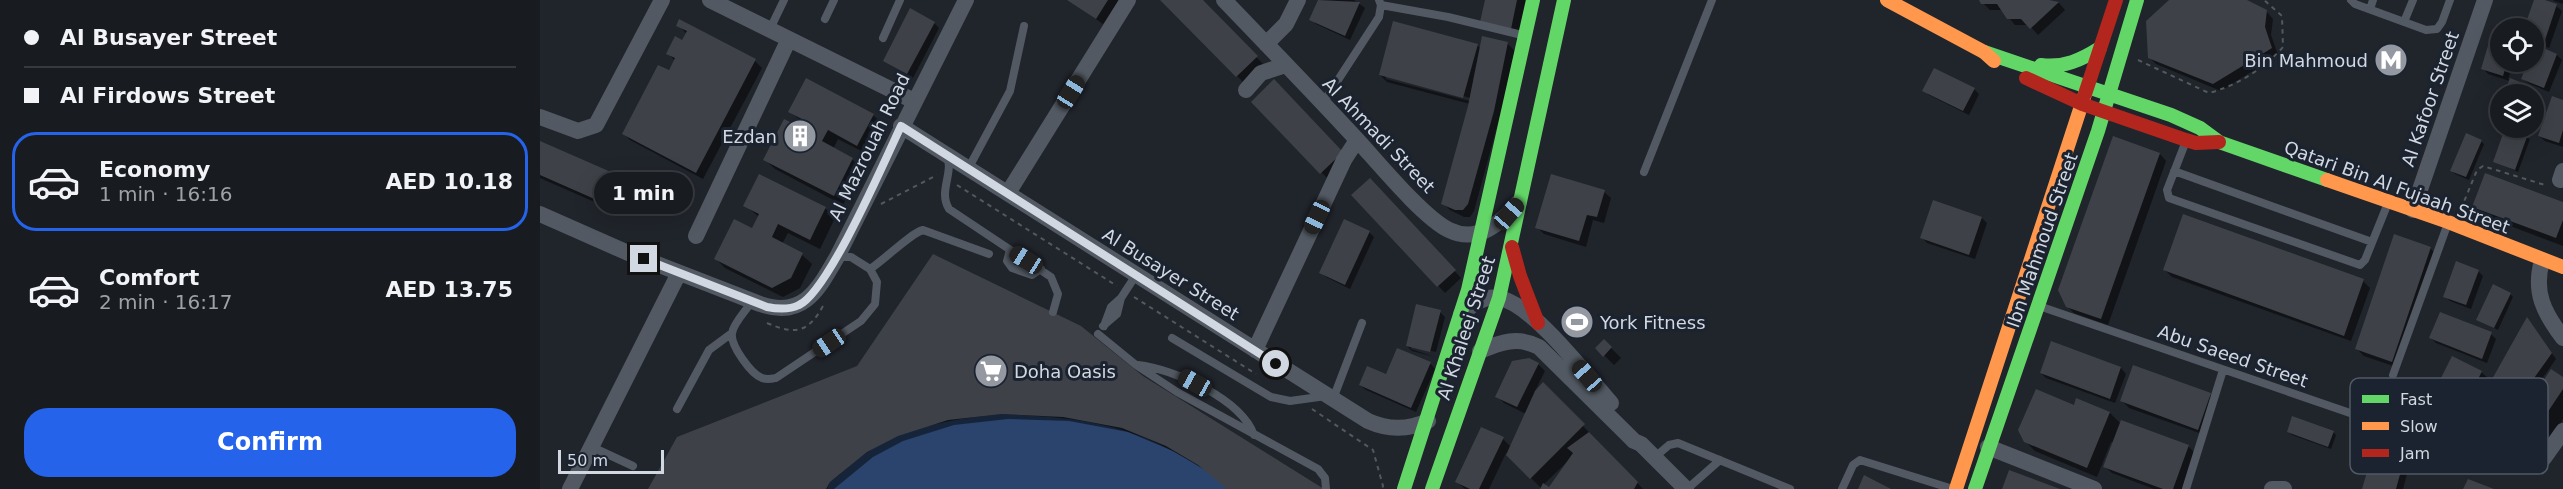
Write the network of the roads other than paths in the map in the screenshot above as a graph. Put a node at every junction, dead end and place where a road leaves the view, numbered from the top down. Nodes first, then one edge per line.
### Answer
1 (662, 0) edge
2 (710, 0) edge
3 (784, 0) edge
4 (834, 0) edge
5 (900, 0) edge
6 (966, 0) edge
7 (1128, 0) edge
8 (1224, 0) edge
9 (1298, 0) edge
10 (1533, 0) edge
11 (1564, 0) edge
12 (1712, 0) edge
13 (1887, 0) edge
14 (2115, 0) edge
15 (2137, 0) edge
16 (2351, 0) edge
17 (2373, 0) edge
18 (2413, 0) edge
19 (2450, 0) edge
20 (2485, 0) edge
21 (1380, 3) edge
22 (2370, 9) junction
23 (825, 19) dead end
24 (2404, 22) junction
25 (1024, 26) dead end
26 (770, 29) junction
27 (1525, 35) junction
28 (883, 38) dead end
29 (789, 39) junction
30 (1266, 44) junction
31 (2100, 48) junction
32 (1984, 52) junction
33 (2013, 60) junction
34 (1286, 65) junction
35 (1260, 73) junction
36 (2088, 86) junction
37 (1246, 90) dead end
38 (2109, 94) junction
39 (914, 100) junction
40 (1323, 104) junction
41 (2082, 104) junction
42 (2104, 112) junction
43 (540, 117) edge
44 (2193, 124) junction
45 (901, 126) junction
46 (1357, 140) junction
47 (2186, 140) junction
48 (2219, 142) junction
49 (946, 154) junction
50 (968, 169) junction
51 (2174, 171) junction
52 (1644, 172) dead end
53 (1008, 194) junction
54 (1521, 199) junction
55 (2388, 201) junction
56 (2413, 210) junction
57 (540, 214) edge
58 (2451, 224) junction
59 (1481, 233) junction
60 (696, 236) dead end
61 (2372, 242) junction
62 (1512, 243) junction
63 (1010, 250) junction
64 (989, 254) dead end
65 (837, 257) junction
66 (2542, 261) junction
67 (2563, 267) edge
68 (870, 269) junction
69 (1041, 270) junction
70 (679, 273) junction
71 (1136, 275) junction
72 (1498, 298) junction
73 (2039, 306) junction
74 (748, 307) junction
75 (1053, 312) dead end
76 (1461, 314) junction
77 (1362, 323) dead end
78 (1538, 323) junction
79 (732, 333) junction
80 (1172, 338) dead end
81 (2563, 338) edge
82 (1255, 350) junction
83 (1480, 351) junction
84 (1136, 365) junction
85 (2223, 370) junction
86 (2393, 375) dead end
87 (1329, 397) junction
88 (677, 409) dead end
89 (2350, 413) edge
90 (1428, 421) junction
91 (2563, 431) edge
92 (1254, 435) junction
93 (1641, 444) junction
94 (592, 447) junction
95 (1988, 447) junction
96 (2548, 452) edge
97 (1655, 457) junction
98 (1720, 460) junction
99 (633, 466) dead end
100 (1406, 484) edge
101 (2074, 485) edge
102 (570, 489) edge
103 (1326, 489) edge
104 (1395, 489) edge
105 (1432, 489) edge
106 (1687, 489) edge
107 (1790, 489) edge
108 (1842, 489) edge
109 (1954, 489) edge
110 (1975, 489) edge
111 (2094, 489) edge
112 (2186, 489) edge
113 (2272, 489) edge
114 (2284, 489) edge

1 - 43 street
2 - 26 street
3 - 26 lane
4 - 23 lane
5 - 28 lane
6 - 39 street, Al Mazrouah Road
7 - 53 street
8 - 30 street, Al Ahmadi Street
9 - 30 street
10 - 27 street, Al Khaleej Street
11 - 54 street, Al Khaleej Street
12 - 52 lane
13 - 32 street, Qatari Bin Al Fujaah Street
14 - 31 street, Ibn Mahmoud Street
15 - 38 street, Ibn Mahmoud Street
16 - 22 lane
17 - 22 lane
18 - 24 lane
19 - 24 lane
20 - 56 street, Al Kafoor Street
21 - 27 lane
21 - 40 lane
22 - 24 lane
25 - 50 lane
26 - 29 street
27 - 59 street, Al Khaleej Street
29 - 39 street
29 - 60 street
30 - 34 street, Al Ahmadi Street
30 - 35 street
31 - 33 street
31 - 36 street, Ibn Mahmoud Street
32 - 33 street, Qatari Bin Al Fujaah Street
32 - 41 street, Qatari Bin Al Fujaah Street
33 - 36 street, Qatari Bin Al Fujaah Street
34 - 35 street
34 - 40 street, Al Ahmadi Street
35 - 37 street
36 - 38 street, Qatari Bin Al Fujaah Street
36 - 41 street, Ibn Mahmoud Street
38 - 42 street, Ibn Mahmoud Street
38 - 44 street, Qatari Bin Al Fujaah Street
39 - 45 street, Al Mazrouah Road
40 - 46 street, Al Ahmadi Street
41 - 42 street, Qatari Bin Al Fujaah Street
41 - 109 street, Ibn Mahmoud Street
42 - 47 street, Qatari Bin Al Fujaah Street
42 - 73 street, Ibn Mahmoud Street
44 - 47 lane
44 - 48 street, Qatari Bin Al Fujaah Street
45 - 49 street, Al Busayer Street
45 - 65 street, Al Mazrouah Road
46 - 59 street, Al Ahmadi Street
46 - 82 street
47 - 48 street, Qatari Bin Al Fujaah Street
47 - 51 lane
48 - 55 street, Qatari Bin Al Fujaah Street
49 - 50 street, Al Busayer Street
49 - 63 lane
50 - 53 street, Al Busayer Street
51 - 61 lane
51 - 61 lane
53 - 71 street, Al Busayer Street
54 - 59 street
54 - 62 street, Al Khaleej Street
55 - 56 street, Qatari Bin Al Fujaah Street
55 - 61 lane
56 - 58 street, Qatari Bin Al Fujaah Street
57 - 70 street
58 - 66 street, Qatari Bin Al Fujaah Street
58 - 86 lane
59 - 76 street, Al Khaleej Street
62 - 72 street, Al Khaleej Street
62 - 78 street
63 - 69 lane
63 - 69 lane
64 - 68 lane
65 - 68 lane
65 - 74 street, Al Mazrouah Road
66 - 67 street, Qatari Bin Al Fujaah Street
66 - 81 street
68 - 79 lane
69 - 75 lane
70 - 74 street
70 - 94 street
71 - 82 street, Al Busayer Street
71 - 84 lane
72 - 76 street
72 - 78 street
72 - 83 street, Al Khaleej Street
73 - 85 lane, Abu Saeed Street
73 - 95 street, Ibn Mahmoud Street
74 - 79 lane
76 - 90 street, Al Khaleej Street
77 - 87 lane
78 - 93 street
79 - 88 lane
80 - 87 lane
82 - 87 street, Al Busayer Street
83 - 93 street
83 - 105 street, Al Khaleej Street
84 - 92 lane
84 - 92 lane
85 - 89 lane, Abu Saeed Street
85 - 112 lane
87 - 90 street, Al Busayer Street
90 - 100 street, Al Khaleej Street
91 - 96 street
92 - 103 lane
93 - 97 street
94 - 99 lane
94 - 102 street
95 - 101 street
95 - 110 street, Ibn Mahmoud Street
97 - 98 lane
97 - 106 street
98 - 106 lane
98 - 107 lane
100 - 104 lane
101 - 111 street
108 - 109 lane
113 - 114 street

